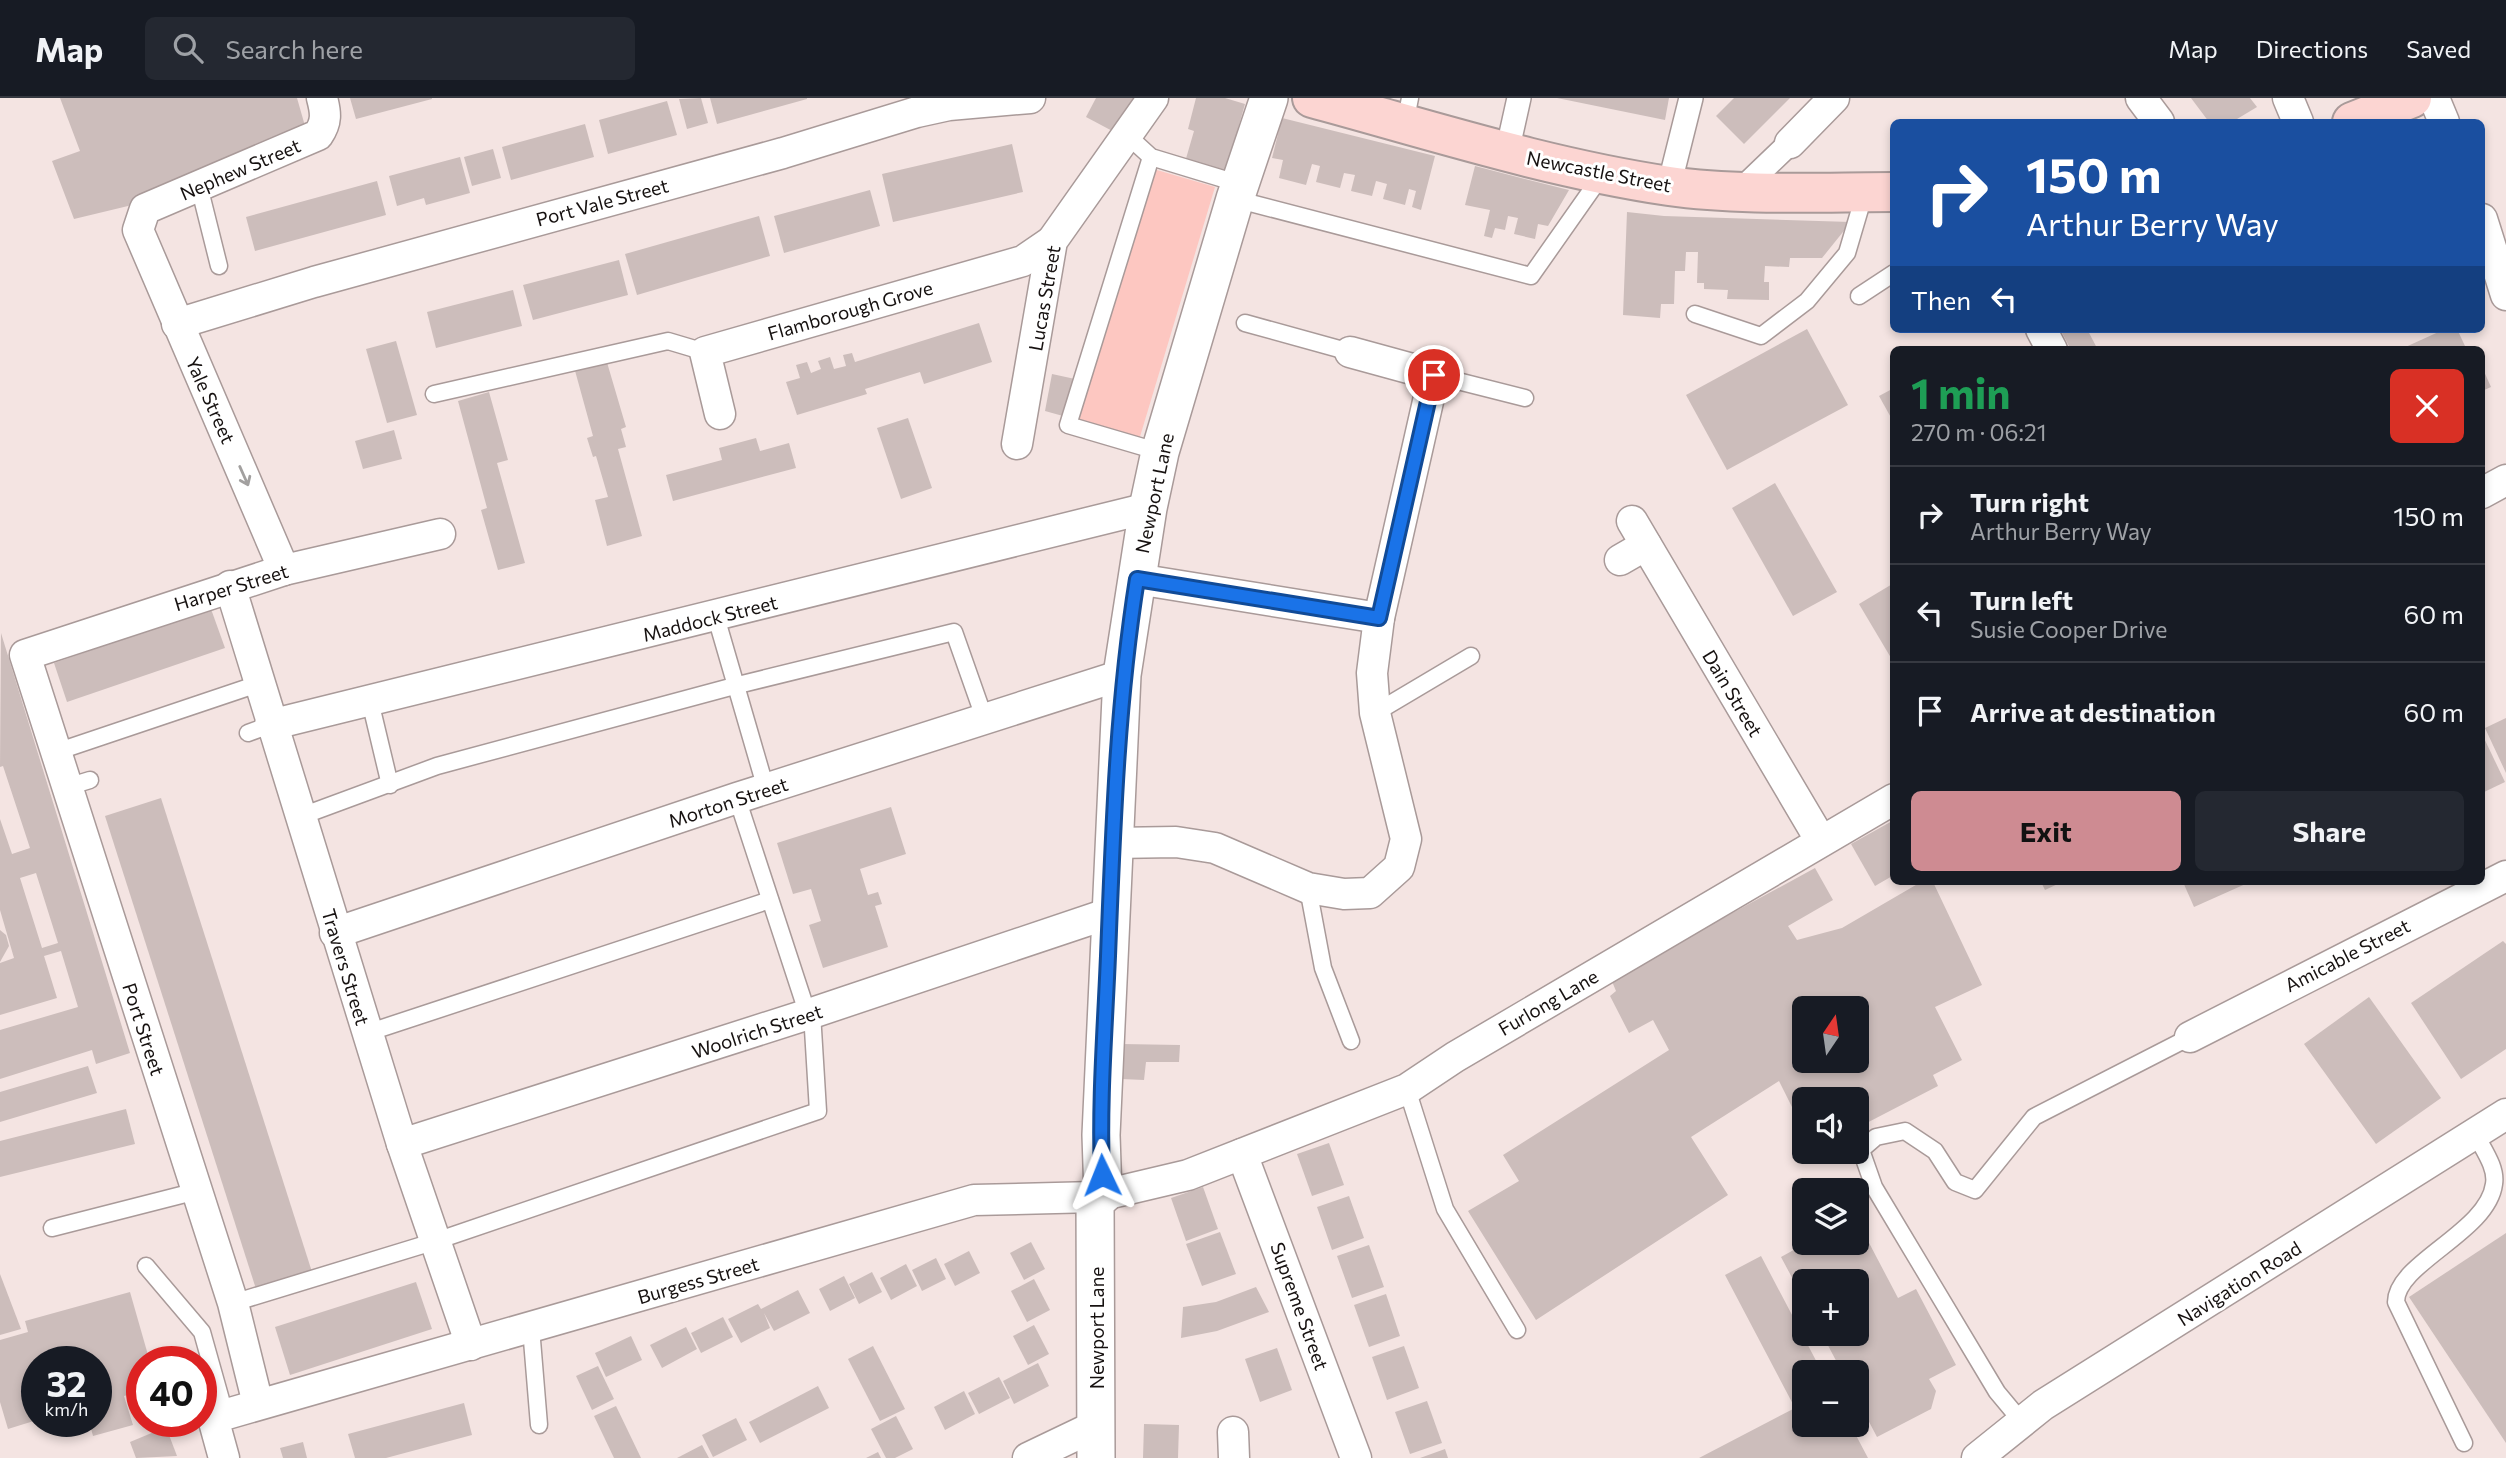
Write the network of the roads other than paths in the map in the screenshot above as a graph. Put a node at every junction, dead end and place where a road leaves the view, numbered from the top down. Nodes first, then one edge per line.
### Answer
1 (322, 98) edge
2 (1030, 98) edge
3 (1153, 98) edge
4 (1269, 98) edge
5 (1312, 98) edge
6 (1519, 98) edge
7 (1691, 98) edge
8 (1834, 98) edge
9 (2141, 98) edge
10 (2288, 98) edge
11 (2412, 98) edge
12 (2434, 98) edge
13 (1407, 111) edge
14 (2157, 119) edge
15 (2297, 119) edge
16 (2360, 119) edge
17 (2443, 119) edge
18 (1127, 135) junction
19 (1790, 143) joint
20 (1507, 152) junction
21 (1151, 157) junction
22 (1603, 173) junction
23 (199, 186) junction
24 (1669, 186) junction
25 (1741, 190) junction
26 (1238, 191) junction
27 (1879, 192) edge
28 (2485, 228) edge
29 (138, 230) joint
30 (1052, 241) junction
31 (219, 266) dead end
32 (1890, 276) edge
33 (2506, 295) edge
34 (1858, 296) dead end
35 (1695, 314) dead end
36 (1245, 323) dead end
37 (177, 324) junction
38 (705, 352) junction
39 (1350, 352) joint
40 (1434, 375) junction
41 (434, 394) dead end
42 (1525, 398) dead end
43 (720, 414) dead end
44 (1017, 444) dead end
45 (1160, 452) junction
46 (2506, 480) edge
47 (2485, 491) edge
48 (1148, 509) junction
49 (440, 534) dead end
50 (1633, 542) dead end
51 (284, 570) junction
52 (1137, 579) junction
53 (230, 586) junction
54 (716, 617) junction
55 (1379, 618) junction
56 (25, 655) joint
57 (1471, 656) dead end
58 (1122, 675) junction
59 (258, 684) junction
60 (738, 684) junction
61 (370, 701) junction
62 (1375, 713) junction
63 (985, 720) junction
64 (259, 729) junction
65 (56, 752) junction
66 (390, 785) junction
67 (766, 789) junction
68 (737, 798) junction
69 (1890, 801) edge
70 (299, 817) junction
71 (1821, 841) junction
72 (1113, 843) junction
73 (2506, 876) edge
74 (1308, 888) junction
75 (770, 900) junction
76 (1110, 913) junction
77 (335, 933) junction
78 (810, 1014) junction
79 (367, 1033) junction
80 (2190, 1037) joint
81 (1351, 1041) dead end
82 (1407, 1089) junction
83 (2506, 1114) edge
84 (2475, 1133) junction
85 (402, 1144) junction
86 (1242, 1154) junction
87 (1188, 1175) joint
88 (197, 1191) junction
89 (1099, 1196) junction
90 (52, 1228) dead end
91 (436, 1241) junction
92 (146, 1266) dead end
93 (233, 1303) junction
94 (531, 1328) junction
95 (1517, 1331) dead end
96 (471, 1345) junction
97 (258, 1404) junction
98 (219, 1416) junction
99 (2022, 1422) junction
100 (539, 1425) dead end
101 (1097, 1442) edge
102 (2465, 1443) dead end
103 (1348, 1456) edge
104 (224, 1458) edge
105 (1028, 1458) edge
106 (1977, 1458) edge

1 - 23 street, Nephew Street
2 - 37 street, Port Vale Street
3 - 18 street, Lucas Street
4 - 26 street, Newport Lane
5 - 13 main road, Newcastle Street
6 - 20 street
7 - 24 street
8 - 19 street
9 - 14 street
10 - 15 street
11 - 16 main road
12 - 17 street
13 - 20 main road, Newcastle Street
18 - 21 lane
18 - 30 street, Lucas Street
19 - 25 street
20 - 22 main road, Newcastle Street
21 - 26 lane
21 - 45 lane
22 - 24 main road, Newcastle Street
22 - 26 lane
23 - 29 street, Nephew Street
23 - 31 lane
24 - 25 main road, Newcastle Street
25 - 27 main road, Newcastle Street
26 - 45 street, Newport Lane
27 - 35 lane
28 - 33 street
29 - 37 street, Yale Street
30 - 38 street, Flamborough Grove
30 - 44 street, Lucas Street
32 - 34 lane
36 - 39 lane
37 -> 51 street, Yale Street
38 - 41 lane
38 - 43 street
39 - 40 street
40 - 42 lane
40 - 55 street
45 - 48 street, Newport Lane
46 - 47 street
48 - 52 street, Newport Lane
48 - 54 street, Maddock Street
49 - 51 street, Harper Street
50 - 71 street, Dain Street
51 - 53 street, Harper Street
52 - 55 street
52 - 58 street, Newport Lane
53 - 56 street, Harper Street
53 - 59 street, Travers Street
54 - 60 lane
54 - 61 street, Maddock Street
55 - 62 street
56 - 65 street, Port Street
57 - 62 lane
58 - 63 street, Morton Street
58 - 72 street, Newport Lane
59 - 64 street, Travers Street
59 - 65 lane
60 - 63 lane
60 - 66 lane
60 - 67 lane
61 - 64 street, Maddock Street
61 - 66 lane
62 - 74 street
63 - 67 street, Morton Street
64 - 70 street, Travers Street
65 - 88 street, Port Street
66 - 70 lane
67 - 68 street, Morton Street
68 - 75 lane
68 - 77 street, Morton Street
69 - 71 street, Furlong Lane
70 - 77 street, Travers Street
71 - 82 street, Furlong Lane
72 - 74 street
72 - 76 street, Newport Lane
73 - 80 street, Amicable Street
74 - 81 lane
75 - 78 lane
75 - 79 lane
76 - 78 street, Woolrich Street
76 - 89 street, Newport Lane
77 - 79 street, Travers Street
78 - 85 street, Woolrich Street
78 - 91 lane
79 - 85 street, Travers Street
80 - 99 lane
82 - 86 street, Furlong Lane
82 - 95 lane
83 - 84 street, Navigation Road
84 - 99 street, Navigation Road
84 - 102 lane
85 - 91 street, Travers Street
86 - 87 street, Furlong Lane
86 - 103 street, Supreme Street
87 - 89 street, Burgess Street
88 - 90 lane
88 - 93 street, Port Street
89 - 94 street, Burgess Street
89 - 101 street, Newport Lane
91 - 93 lane
91 - 96 street, Travers Street
92 - 98 lane
93 - 97 street, Port Street
94 - 96 street, Burgess Street
94 - 100 lane
96 - 97 street, Burgess Street
97 - 98 street, Burgess Street
98 - 104 street
99 - 106 street, Navigation Road
101 - 105 street

